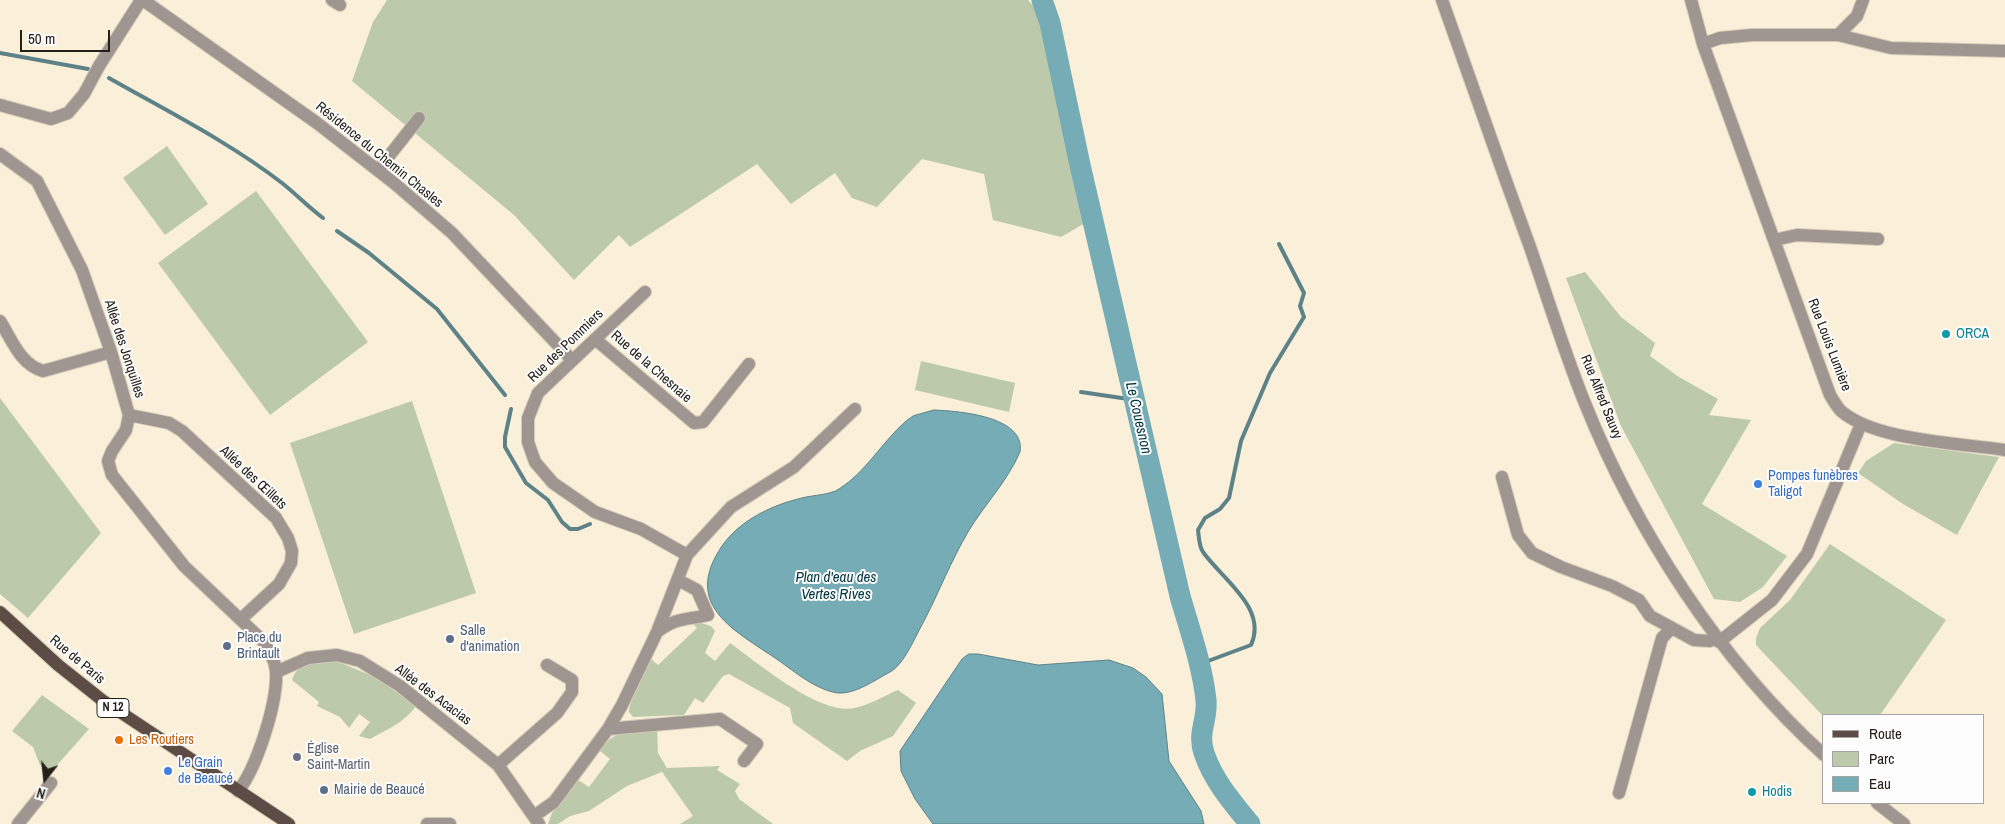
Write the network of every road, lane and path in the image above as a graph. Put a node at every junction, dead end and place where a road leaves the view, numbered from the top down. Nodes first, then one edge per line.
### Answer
1 (142, 0) edge
2 (1442, 0) edge
3 (1691, 0) edge
4 (1863, 0) edge
5 (1838, 35) junction
6 (1703, 44) junction
7 (2005, 51) edge
8 (0, 105) edge
9 (419, 118) dead end
10 (0, 154) edge
11 (378, 170) junction
12 (1878, 239) dead end
13 (1774, 240) junction
14 (645, 292) dead end
15 (0, 321) edge
16 (595, 338) junction
17 (111, 352) junction
18 (572, 360) junction
19 (749, 364) dead end
20 (855, 409) dead end
21 (129, 415) junction
22 (1861, 424) junction
23 (2005, 450) edge
24 (1502, 478) dead end
25 (686, 555) junction
26 (678, 580) junction
27 (0, 612) edge
28 (241, 619) junction
29 (1671, 628) junction
30 (657, 632) junction
31 (1718, 640) junction
32 (547, 665) dead end
33 (276, 672) junction
34 (608, 729) junction
35 (1822, 752) edge
36 (744, 761) dead end
37 (498, 765) junction
38 (51, 784) dead end
39 (238, 791) junction
40 (1619, 793) dead end
41 (1878, 804) edge
42 (536, 820) edge
43 (18, 824) edge
44 (289, 824) edge
45 (427, 824) edge
46 (450, 824) edge
47 (1904, 824) edge

1 - 8 street
1 - 11 street, Résidence du Chemin Chasles
2 - 31 street, Rue Alfred Sauvy
3 - 6 street, Rue Louis Lumière
4 - 5 street
5 - 6 street
5 - 7 street
6 - 13 street, Rue Louis Lumière
9 - 11 street
10 - 17 street, Allée des Jonquilles
11 - 18 street, Résidence du Chemin Chasles
12 - 13 street
13 - 22 street, Rue Louis Lumière
14 - 16 street, Rue des Pommiers
15 - 17 street
16 - 18 street, Rue des Pommiers
16 - 19 street, Rue de la Chesnaie
17 - 21 street, Allée des Jonquilles
18 - 25 street, Rue des Pommiers
20 - 25 street
21 - 28 street, Allée des Jonquilles
21 - 28 street, Allée des Œillets
22 - 23 street, Rue Louis Lumière
22 - 31 street
24 - 29 street
25 - 26 street
26 - 30 street
26 - 30 street
27 - 39 main road, Rue de Paris / N 12
28 - 33 street
29 - 31 street
29 - 40 street
30 - 34 street
31 - 35 street, Rue Alfred Sauvy
32 - 37 street
33 - 37 street, Allée des Acacias
33 - 39 street
34 - 36 street
34 - 42 street
37 - 42 street, Allée des Acacias
38 - 43 street
39 - 44 main road, Rue de Paris / N 12
41 - 47 street
45 - 46 street

